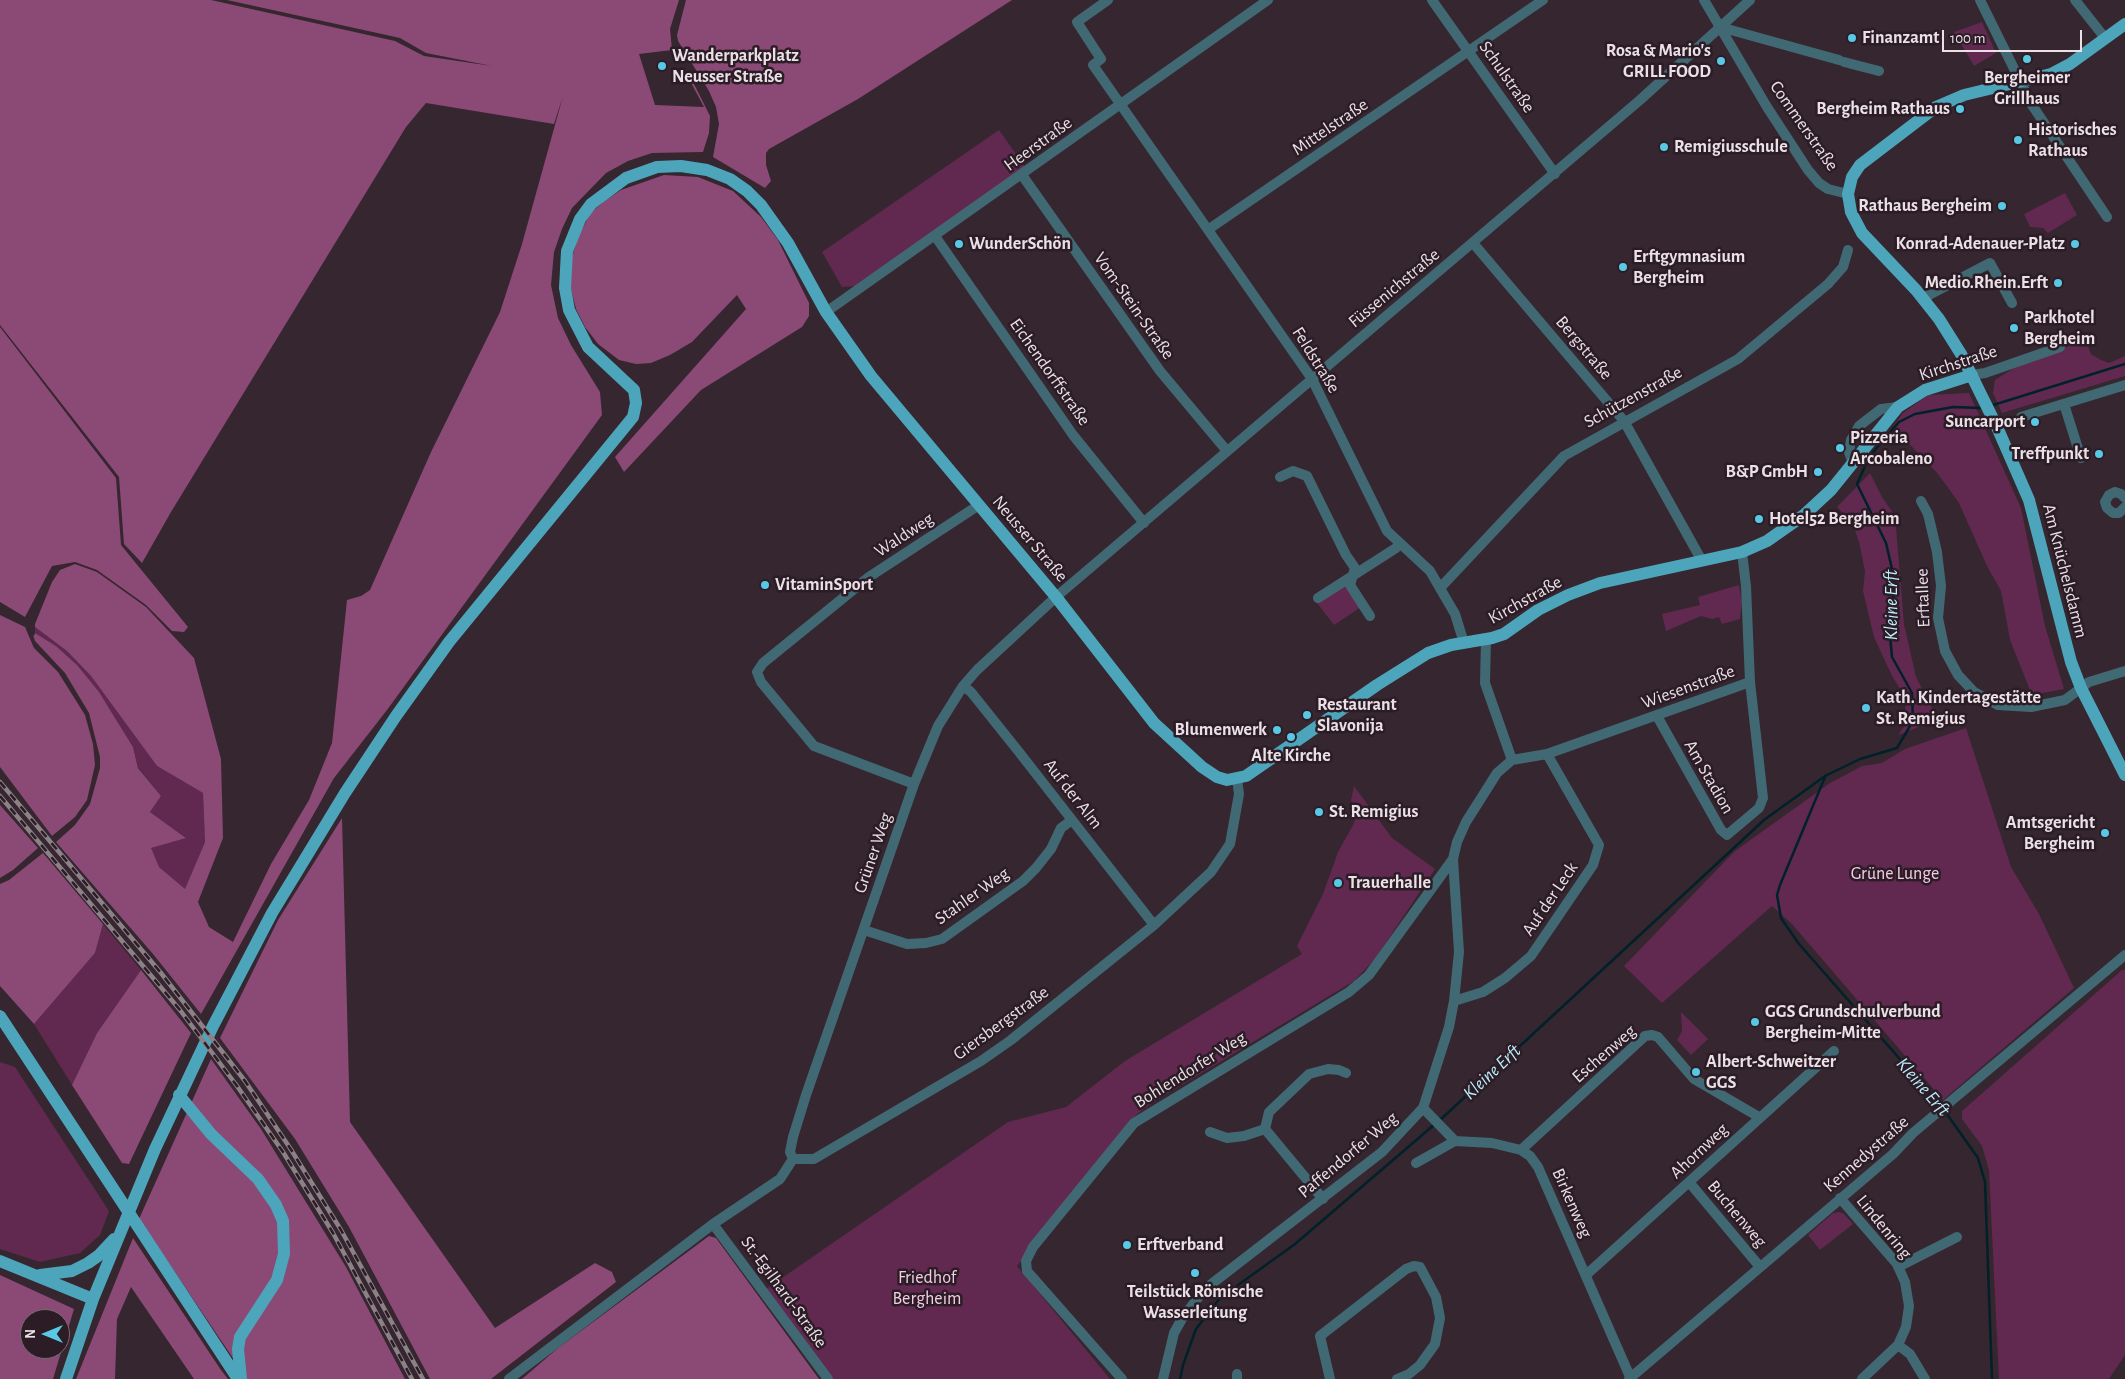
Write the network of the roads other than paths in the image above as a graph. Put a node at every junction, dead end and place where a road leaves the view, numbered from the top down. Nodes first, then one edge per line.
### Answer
1 (1108, 0) edge
2 (1268, 0) edge
3 (1432, 0) edge
4 (1543, 0) edge
5 (1704, 0) edge
6 (1750, 0) edge
7 (1980, 0) edge
8 (2075, 0) edge
9 (2125, 24) edge
10 (1720, 27) junction
11 (2105, 38) junction
12 (1469, 51) junction
13 (1879, 71) dead end
14 (2020, 82) junction
15 (1120, 105) junction
16 (1555, 174) junction
17 (1022, 175) junction
18 (1848, 194) junction
19 (2107, 217) dead end
20 (1209, 229) junction
21 (935, 236) junction
22 (1473, 243) junction
23 (1848, 250) dead end
24 (1923, 298) junction
25 (2012, 303) dead end
26 (826, 312) junction
27 (2060, 347) dead end
28 (1312, 379) junction
29 (1975, 381) junction
30 (2125, 385) edge
31 (2064, 404) junction
32 (1898, 407) junction
33 (2021, 418) dead end
34 (1624, 421) junction
35 (1226, 451) junction
36 (2081, 458) dead end
37 (1853, 464) junction
38 (1280, 477) dead end
39 (2125, 498) edge
40 (1921, 500) dead end
41 (979, 505) junction
42 (2124, 512) edge
43 (1144, 523) junction
44 (1400, 543) junction
45 (1742, 552) junction
46 (1702, 561) junction
47 (1351, 577) junction
48 (1441, 587) junction
49 (1056, 597) junction
50 (1318, 598) dead end
51 (1370, 616) dead end
52 (1486, 639) junction
53 (1464, 642) junction
54 (2125, 671) edge
55 (1750, 682) junction
56 (963, 686) junction
57 (2081, 688) junction
58 (1657, 716) junction
59 (1547, 754) junction
60 (1512, 760) junction
61 (2125, 774) edge
62 (1237, 779) junction
63 (914, 784) junction
64 (1072, 820) junction
65 (1453, 860) junction
66 (1154, 925) junction
67 (864, 930) junction
68 (2125, 955) edge
69 (1454, 1001) junction
70 (0, 1016) edge
71 (4, 1032) edge
72 (1834, 1051) dead end
73 (1346, 1074) dead end
74 (179, 1095) junction
75 (1426, 1112) junction
76 (1759, 1117) junction
77 (1266, 1129) junction
78 (1210, 1132) dead end
79 (1455, 1141) junction
80 (1521, 1150) junction
81 (793, 1159) junction
82 (1416, 1164) dead end
83 (1689, 1182) junction
84 (1840, 1198) junction
85 (1323, 1199) junction
86 (714, 1224) junction
87 (119, 1234) junction
88 (1957, 1237) dead end
89 (0, 1261) edge
90 (1760, 1267) junction
91 (1898, 1267) junction
92 (37, 1275) junction
93 (1586, 1275) junction
94 (93, 1299) junction
95 (1898, 1345) junction
96 (66, 1379) edge
97 (240, 1379) edge
98 (510, 1379) edge
99 (828, 1379) edge
100 (1122, 1379) edge
101 (1163, 1379) edge
102 (1330, 1379) edge
103 (1397, 1379) edge
104 (1630, 1379) edge
105 (1862, 1379) edge
106 (1925, 1379) edge

1 - 15 street, Feldstraße
2 - 15 street, Heerstraße
3 - 12 street, Schulstraße
4 - 12 street, Mittelstraße
5 - 10 street, Commerstraße
6 - 10 street, Füssenichstraße
7 - 14 street
8 - 11 street
9 - 11 main road
10 - 13 street
10 - 16 street, Füssenichstraße
10 - 18 street, Commerstraße
11 - 14 main road
12 - 16 street, Schulstraße
12 - 20 street, Mittelstraße
14 - 18 main road
14 - 19 street
15 - 17 street, Heerstraße
15 - 20 street, Feldstraße
16 - 22 street, Füssenichstraße
17 - 21 street, Heerstraße
17 - 35 street, Vom-Stein-Straße
18 - 24 main road
20 - 28 street, Feldstraße
21 - 26 street, Heerstraße
21 - 43 street, Eichendorffstraße
22 - 28 street, Füssenichstraße
22 - 34 street, Bergstraße
23 - 34 street, Schützenstraße
24 - 25 street
24 - 29 main road
26 - 41 main road, Neusser Straße
26 - 74 main road, Neusser Straße
27 - 29 street, Kirchstraße
28 - 35 street, Füssenichstraße
28 - 44 street, Feldstraße
29 - 32 main road, Kirchstraße
29 - 57 main road, Am Knüchelsdamm
30 - 31 street
31 - 33 street
31 - 36 street
32 - 37 main road, Kirchstraße
32 - 37 street, Kirchstraße
34 - 46 street, Bergstraße
34 - 48 street, Schützenstraße
35 - 43 street, Füssenichstraße
37 - 45 main road, Kirchstraße
38 - 47 street
39 - 42 street
40 - 57 street, Erftallee
41 - 49 main road, Neusser Straße
41 - 63 street, Waldweg
43 - 49 street, Füssenichstraße
44 - 47 street
44 - 48 street, Feldstraße
45 - 46 main road, Kirchstraße
45 - 55 street, Wiesenstraße
46 - 52 main road, Kirchstraße
47 - 50 street
47 - 51 street
48 - 53 street, Feldstraße
49 - 56 street, Grüner Weg
49 - 62 main road, Neusser Straße
52 - 53 main road, Kirchstraße
52 - 60 street
53 - 62 main road, Kirchstraße
54 - 57 street, Erftallee
55 - 58 street, Wiesenstraße
55 - 58 street, Am Stadion
56 - 63 street, Grüner Weg
56 - 64 street, Auf der Alm
57 - 61 main road, Am Knüchelsdamm
58 - 59 street, Wiesenstraße
59 - 60 street, Wiesenstraße
59 - 69 street, Auf der Leck
60 - 65 street, Paffendorfer Weg
62 - 66 street, Giersbergstraße
63 - 67 street, Grüner Weg
64 - 66 street, Auf der Alm
64 - 67 street, Stahler Weg
65 - 69 street, Paffendorfer Weg
65 - 100 street, Bohlendorfer Weg
66 - 81 street, Giersbergstraße
67 - 81 street, Grüner Weg
68 - 84 street, Kennedystraße
69 - 75 street, Paffendorfer Weg
70 - 71 main road
71 - 97 main road
72 - 76 street, Ahornweg
73 - 77 street
74 - 87 main road, Neusser Straße
74 - 97 main road
75 - 79 street
75 - 85 street, Paffendorfer Weg
76 - 80 street, Eschenweg
76 - 83 street, Ahornweg
77 - 78 street
77 - 85 street
79 - 80 street
79 - 82 street
80 - 93 street, Birkenweg
81 - 86 street
83 - 90 street, Buchenweg
83 - 93 street, Ahornweg
84 - 90 street, Kennedystraße
84 - 91 street, Lindenring
85 - 101 street, Paffendorfer Weg
86 - 98 street
86 - 99 street, St.-Egilhard-Straße
87 - 92 main road
87 - 94 main road, Neusser Straße
88 - 91 street
89 - 92 main road
90 - 104 street, Kennedystraße
91 - 95 street, Lindenring
92 - 94 main road
93 - 104 street, Birkenweg
94 - 96 main road, Neusser Straße
95 - 105 street, Lindenring
95 - 106 street
102 - 103 street

